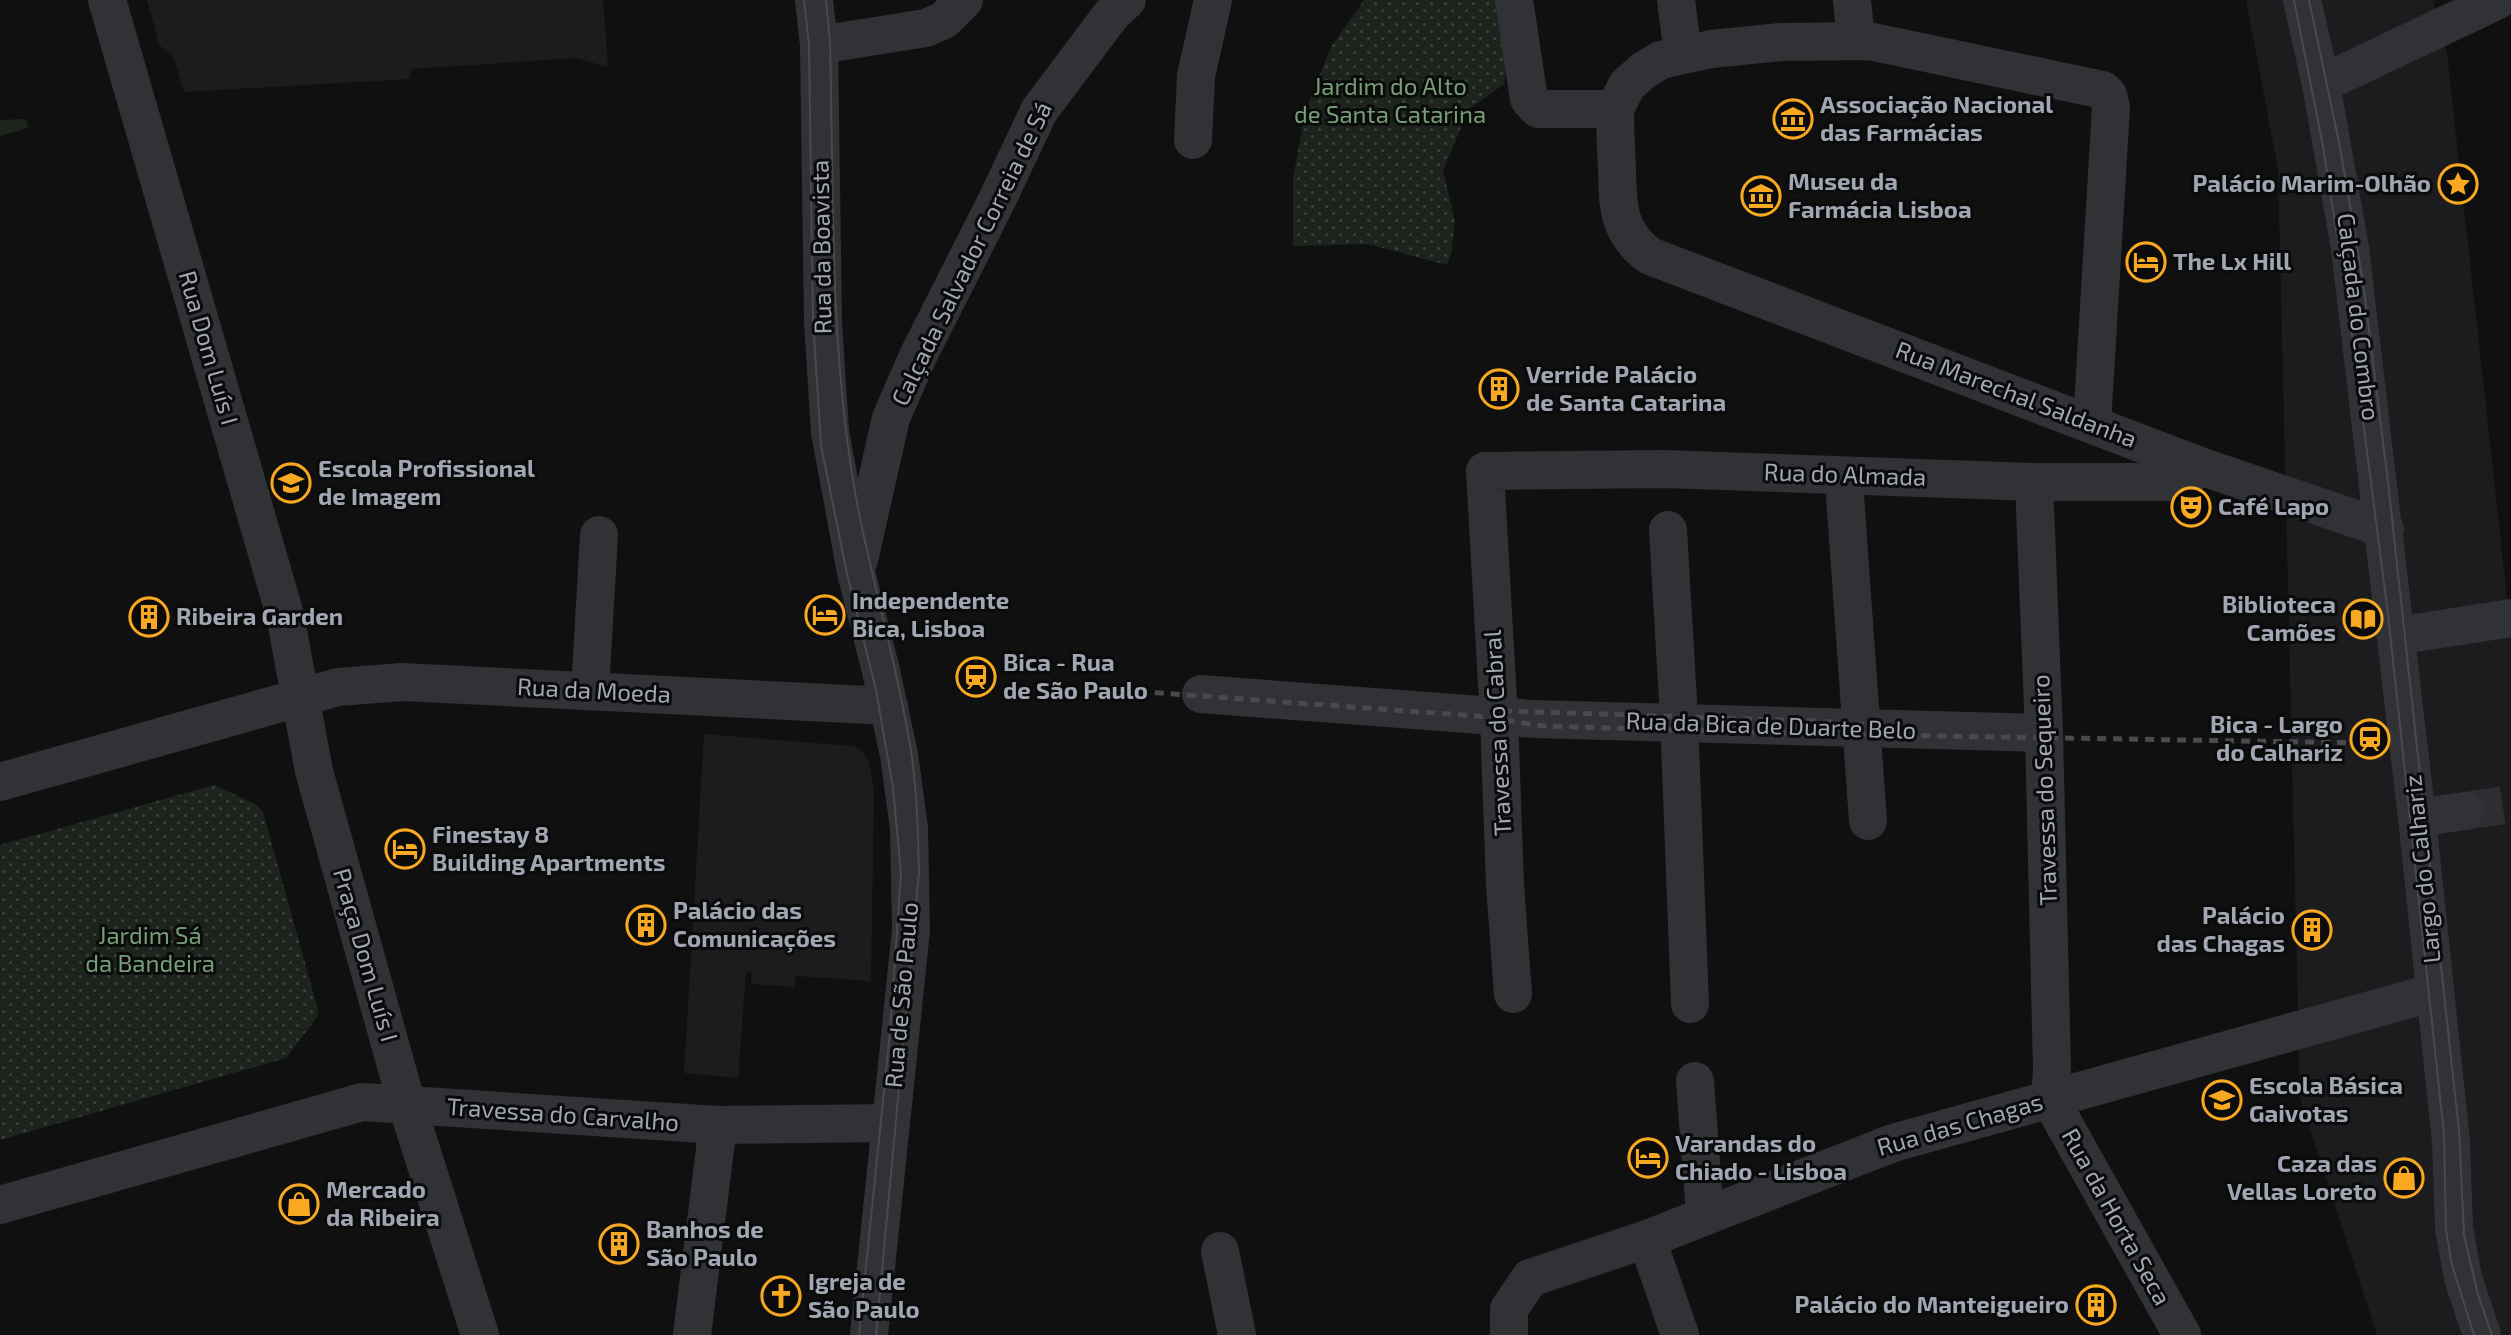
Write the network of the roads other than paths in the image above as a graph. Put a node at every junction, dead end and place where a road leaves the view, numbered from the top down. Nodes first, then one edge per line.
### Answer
1 (107, 0) edge
2 (814, 0) edge
3 (964, 0) edge
4 (1126, 0) edge
5 (1213, 0) edge
6 (1514, 0) edge
7 (1676, 0) edge
8 (1852, 0) edge
9 (2302, 0) edge
10 (2498, 0) edge
11 (1856, 41) junction
12 (819, 45) junction
13 (1682, 54) junction
14 (2321, 85) junction
15 (1615, 109) junction
16 (1193, 140) dead end
17 (2091, 424) junction
18 (2200, 466) junction
19 (1485, 471) joint
20 (2034, 482) junction
21 (840, 494) joint
22 (1845, 496) dead end
23 (2385, 529) junction
24 (1668, 530) dead end
25 (599, 536) dead end
26 (856, 572) junction
27 (2511, 618) edge
28 (2396, 636) junction
29 (590, 691) junction
30 (1201, 694) dead end
31 (301, 697) junction
32 (889, 706) junction
33 (1498, 715) junction
34 (1679, 724) junction
35 (1862, 729) junction
36 (2044, 733) junction
37 (0, 782) edge
38 (2465, 811) tunnel mouth
39 (2417, 818) junction
40 (1868, 821) dead end
41 (2435, 992) junction
42 (1513, 994) dead end
43 (1690, 1004) dead end
44 (1695, 1081) dead end
45 (2050, 1099) junction
46 (407, 1105) junction
47 (891, 1123) junction
48 (718, 1125) junction
49 (0, 1205) edge
50 (1705, 1215) junction
51 (1647, 1239) junction
52 (1220, 1251) dead end
53 (1509, 1322) edge
54 (2472, 1331) edge
55 (480, 1335) edge
56 (692, 1335) edge
57 (869, 1335) edge
58 (1237, 1335) edge
59 (1680, 1335) edge
60 (2182, 1335) edge

1 - 31 street, Rua Dom Luís I
2 - 12 street, Rua da Boavista
3 - 12 street
4 - 26 street, Calçada Salvador Correia de Sá
5 - 16 street
6 - 15 street
7 - 13 street
8 - 11 street
9 - 14 street, Calçada do Combro
10 - 14 street
11 - 13 street
11 - 17 street
12 - 21 street, Rua da Boavista
13 - 15 street
14 - 23 street, Calçada do Combro
15 - 17 street, Rua Marechal Saldanha
17 - 18 street, Rua Marechal Saldanha
18 - 20 street, Rua do Almada
18 - 23 street, Rua Marechal Saldanha
19 - 20 street, Rua do Almada
19 - 33 street, Travessa do Cabral
20 - 36 street, Travessa do Sequeiro
21 - 26 street, Rua de São Paulo
22 - 35 street
23 - 28 street, Calçada do Combro
24 - 34 street
25 - 29 street
26 - 32 street, Rua de São Paulo
27 - 28 street
28 - 39 street, Largo do Calhariz
29 - 31 street, Rua da Moeda
29 - 32 street, Rua da Moeda
30 - 33 street, Rua da Bica de Duarte Belo
31 - 37 street
31 - 46 street, Praça Dom Luís I
32 - 47 street, Rua de São Paulo
33 - 34 street, Rua da Bica de Duarte Belo
33 - 42 street, Travessa do Cabral
34 - 35 street, Rua da Bica de Duarte Belo
34 - 43 street
35 - 36 street, Rua da Bica de Duarte Belo
35 - 40 street
36 - 45 street, Travessa do Sequeiro
38 - 39 street
39 - 41 street, Largo do Calhariz
41 - 45 street, Rua das Chagas
41 - 54 street, Largo do Calhariz
44 - 50 street
45 - 50 street, Rua das Chagas
45 - 60 street, Rua da Horta Seca
46 - 48 street, Travessa do Carvalho
46 - 49 street
46 - 55 street, Praça Dom Luís I
47 - 48 street, Travessa do Carvalho
47 - 57 street, Rua de São Paulo
48 - 56 street
50 - 51 street, Rua das Chagas
51 - 53 street, Rua das Chagas
51 - 59 street
52 - 58 street

